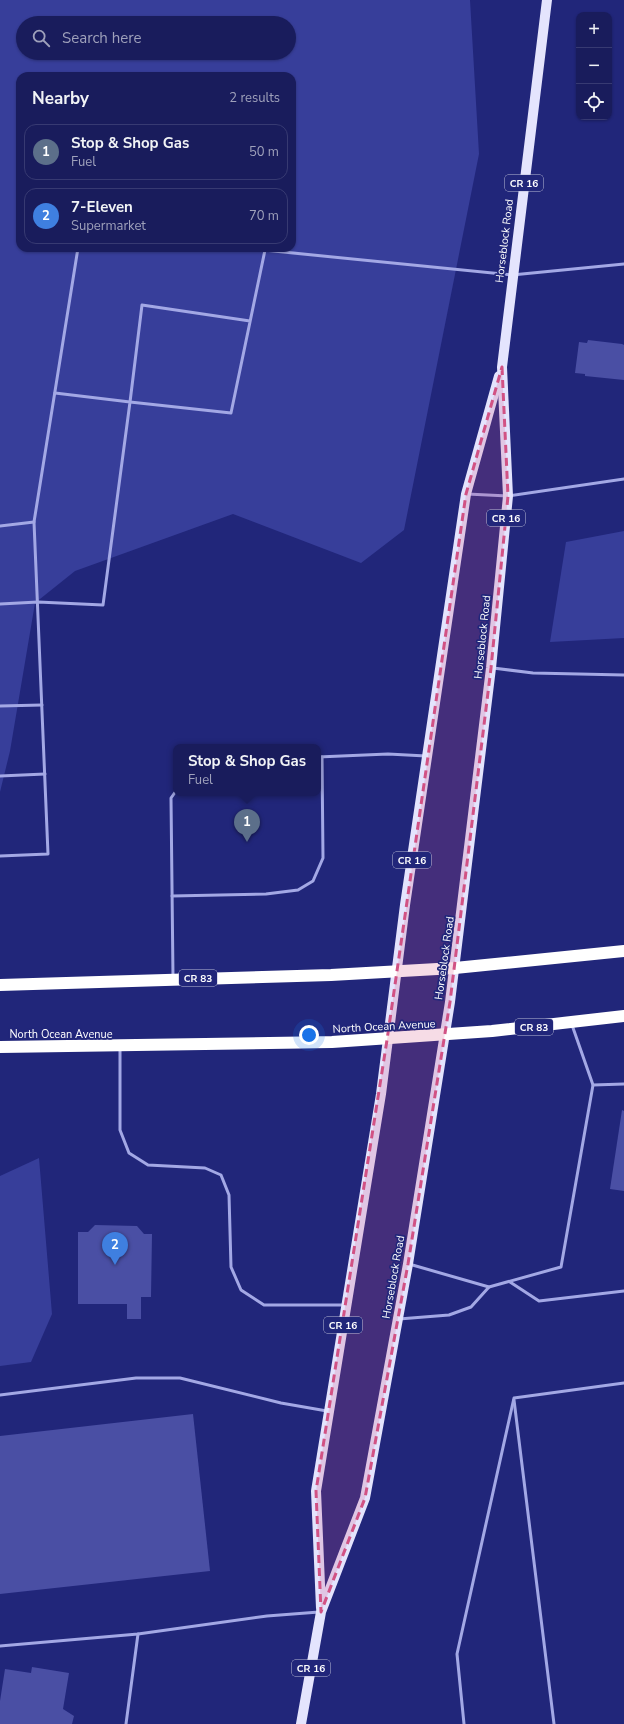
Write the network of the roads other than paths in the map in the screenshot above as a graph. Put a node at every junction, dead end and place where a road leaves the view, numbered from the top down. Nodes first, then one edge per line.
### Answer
1 (547, 0) edge
2 (77, 252) edge
3 (265, 252) edge
4 (285, 252) edge
5 (624, 264) edge
6 (512, 275) junction
7 (250, 321) junction
8 (502, 367) junction
9 (55, 393) junction
10 (130, 402) junction
11 (624, 479) edge
12 (466, 494) junction
13 (508, 496) junction
14 (34, 522) junction
15 (0, 526) edge
16 (38, 602) junction
17 (0, 604) edge
18 (491, 668) junction
19 (624, 676) edge
20 (42, 705) junction
21 (0, 706) edge
22 (427, 756) junction
23 (321, 757) edge
24 (45, 774) junction
25 (0, 776) edge
26 (321, 791) edge
27 (173, 795) edge
28 (0, 856) edge
29 (172, 896) junction
30 (624, 951) edge
31 (455, 968) junction
32 (396, 971) junction
33 (173, 979) junction
34 (0, 985) edge
35 (624, 1016) edge
36 (572, 1023) junction
37 (445, 1035) junction
38 (387, 1040) junction
39 (0, 1047) edge
40 (120, 1047) junction
41 (624, 1084) edge
42 (593, 1086) junction
43 (408, 1264) junction
44 (510, 1282) junction
45 (489, 1287) junction
46 (624, 1291) edge
47 (346, 1306) junction
48 (398, 1319) junction
49 (624, 1383) edge
50 (0, 1395) edge
51 (514, 1398) junction
52 (329, 1411) junction
53 (321, 1612) junction
54 (138, 1634) junction
55 (0, 1646) edge
56 (126, 1724) edge
57 (300, 1724) edge
58 (464, 1724) edge
59 (554, 1724) edge

1 - 6 main road, Horseblock Road / CR 16
2 - 9 lane
3 - 7 lane
4 - 6 lane
5 - 6 lane
6 - 8 main road, Horseblock Road / CR 16
7 - 10 lane
7 - 10 lane
8 - 12 main road, Horseblock Road / CR 16
8 - 13 main road, Horseblock Road / CR 16
9 - 10 lane
9 - 14 lane
10 - 16 lane
11 - 13 lane
12 - 13 lane
12 - 22 main road, Horseblock Road / CR 16
13 - 18 main road, Horseblock Road / CR 16
14 - 15 lane
14 - 16 lane
16 - 17 lane
16 - 20 lane
18 - 19 lane
18 - 31 main road, Horseblock Road / CR 16
20 - 21 lane
20 - 24 lane
22 - 23 lane
22 - 32 main road, Horseblock Road / CR 16
24 - 25 lane
24 - 28 lane
26 - 29 lane
27 - 29 lane
29 - 33 lane
30 - 31 highway, CR 83
31 - 32 highway, CR 83
31 - 37 main road, Horseblock Road / CR 16
32 - 33 highway, CR 83
32 - 38 main road, Horseblock Road / CR 16
33 - 34 highway, CR 83
35 - 36 highway, North Ocean Avenue / CR 83
36 - 37 highway, North Ocean Avenue / CR 83
36 - 42 lane
37 - 38 highway, North Ocean Avenue / CR 83
37 - 43 main road, Horseblock Road / CR 16
38 - 40 highway, North Ocean Avenue / CR 83
38 - 47 main road, Horseblock Road / CR 16
39 - 40 highway, North Ocean Avenue / CR 83
40 - 47 lane
41 - 42 lane
42 - 44 lane
43 - 45 lane
43 - 48 main road, Horseblock Road / CR 16
44 - 45 lane
44 - 46 lane
45 - 48 lane
47 - 52 main road, Horseblock Road / CR 16
48 - 53 main road, Horseblock Road / CR 16
49 - 51 lane
50 - 52 lane
51 - 58 lane
51 - 59 lane
52 - 53 main road, Horseblock Road / CR 16
53 - 54 lane
53 - 57 main road, Horseblock Road / CR 16
54 - 55 lane
54 - 56 lane

